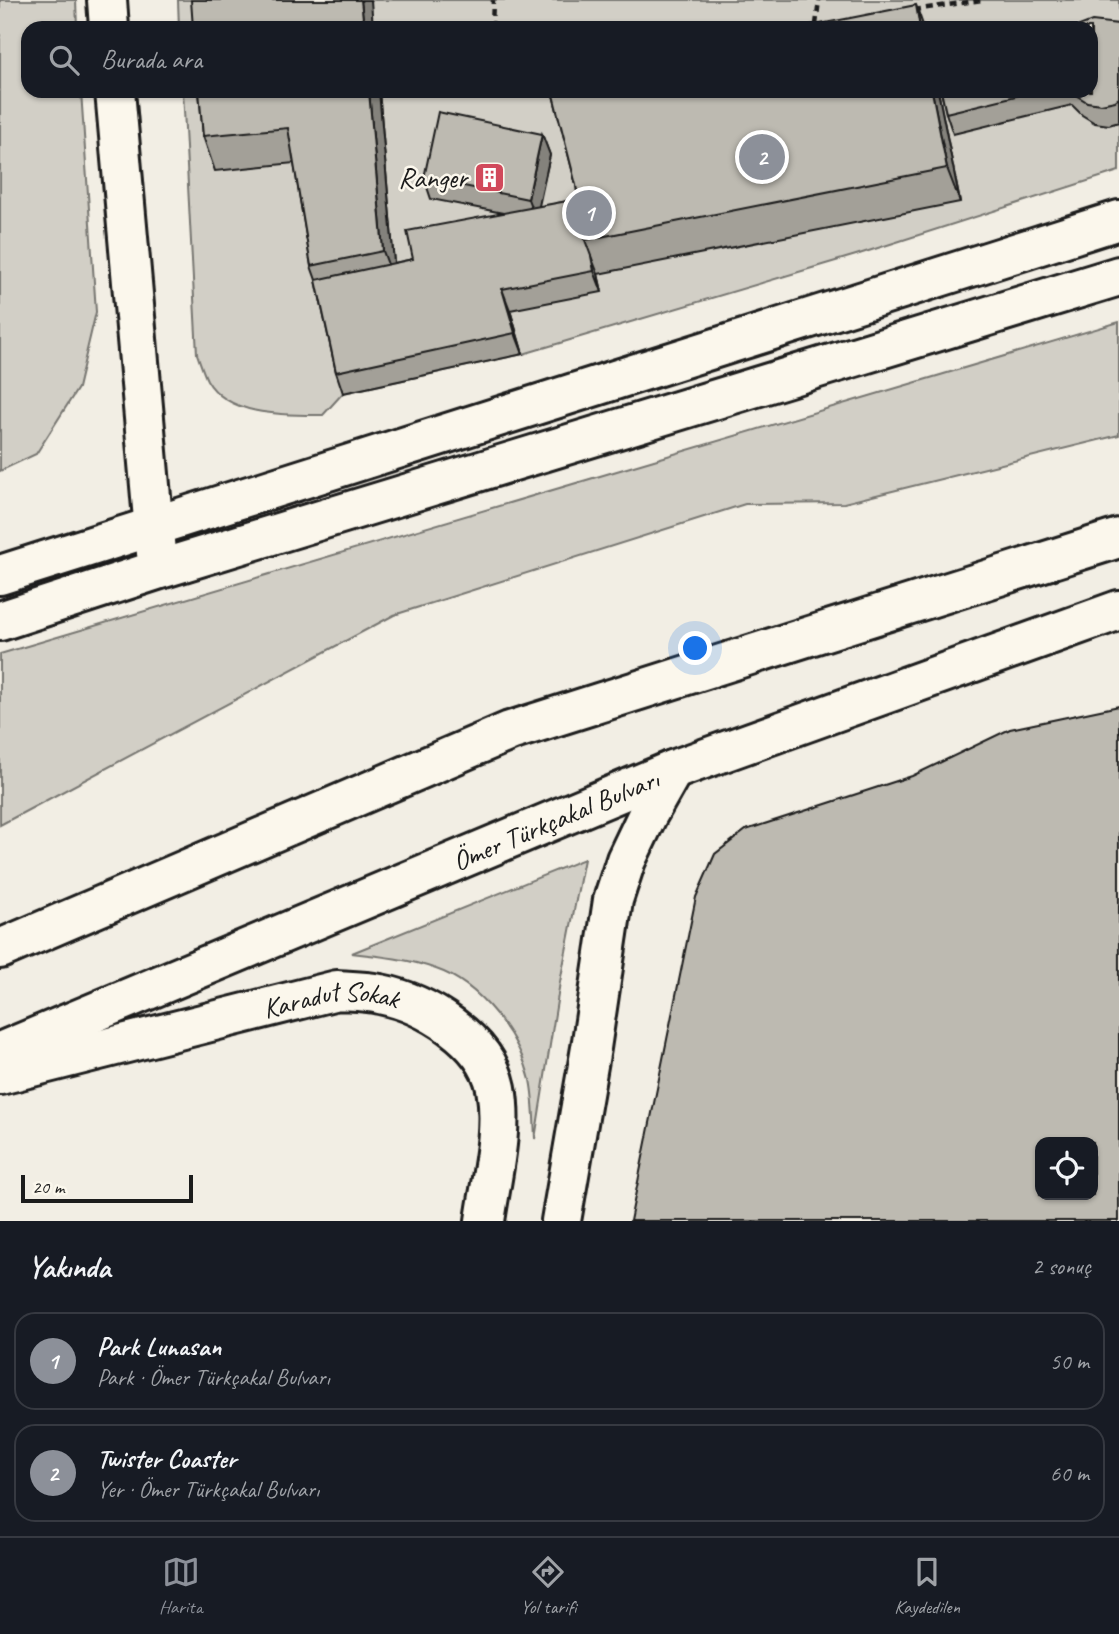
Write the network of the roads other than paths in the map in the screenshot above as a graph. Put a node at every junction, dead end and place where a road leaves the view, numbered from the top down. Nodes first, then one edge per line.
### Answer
1 (107, 0) edge
2 (108, 21) edge
3 (116, 98) edge
4 (1119, 220) edge
5 (1119, 276) edge
6 (153, 526) junction
7 (1119, 538) edge
8 (157, 570) junction
9 (0, 575) edge
10 (1119, 610) edge
11 (0, 621) edge
12 (673, 770) junction
13 (0, 949) edge
14 (0, 1052) edge
15 (0, 1075) edge
16 (485, 1221) edge
17 (561, 1221) edge

1 - 2 street
3 - 6 street
4 - 6 street
5 - 8 street
6 - 8 street
6 - 9 street
7 - 13 street
8 - 11 street
10 - 12 street, Ömer Türkçakal Bulvarı
12 - 14 street, Ömer Türkçakal Bulvarı
12 - 17 street
15 - 16 street, Karadut Sokak

